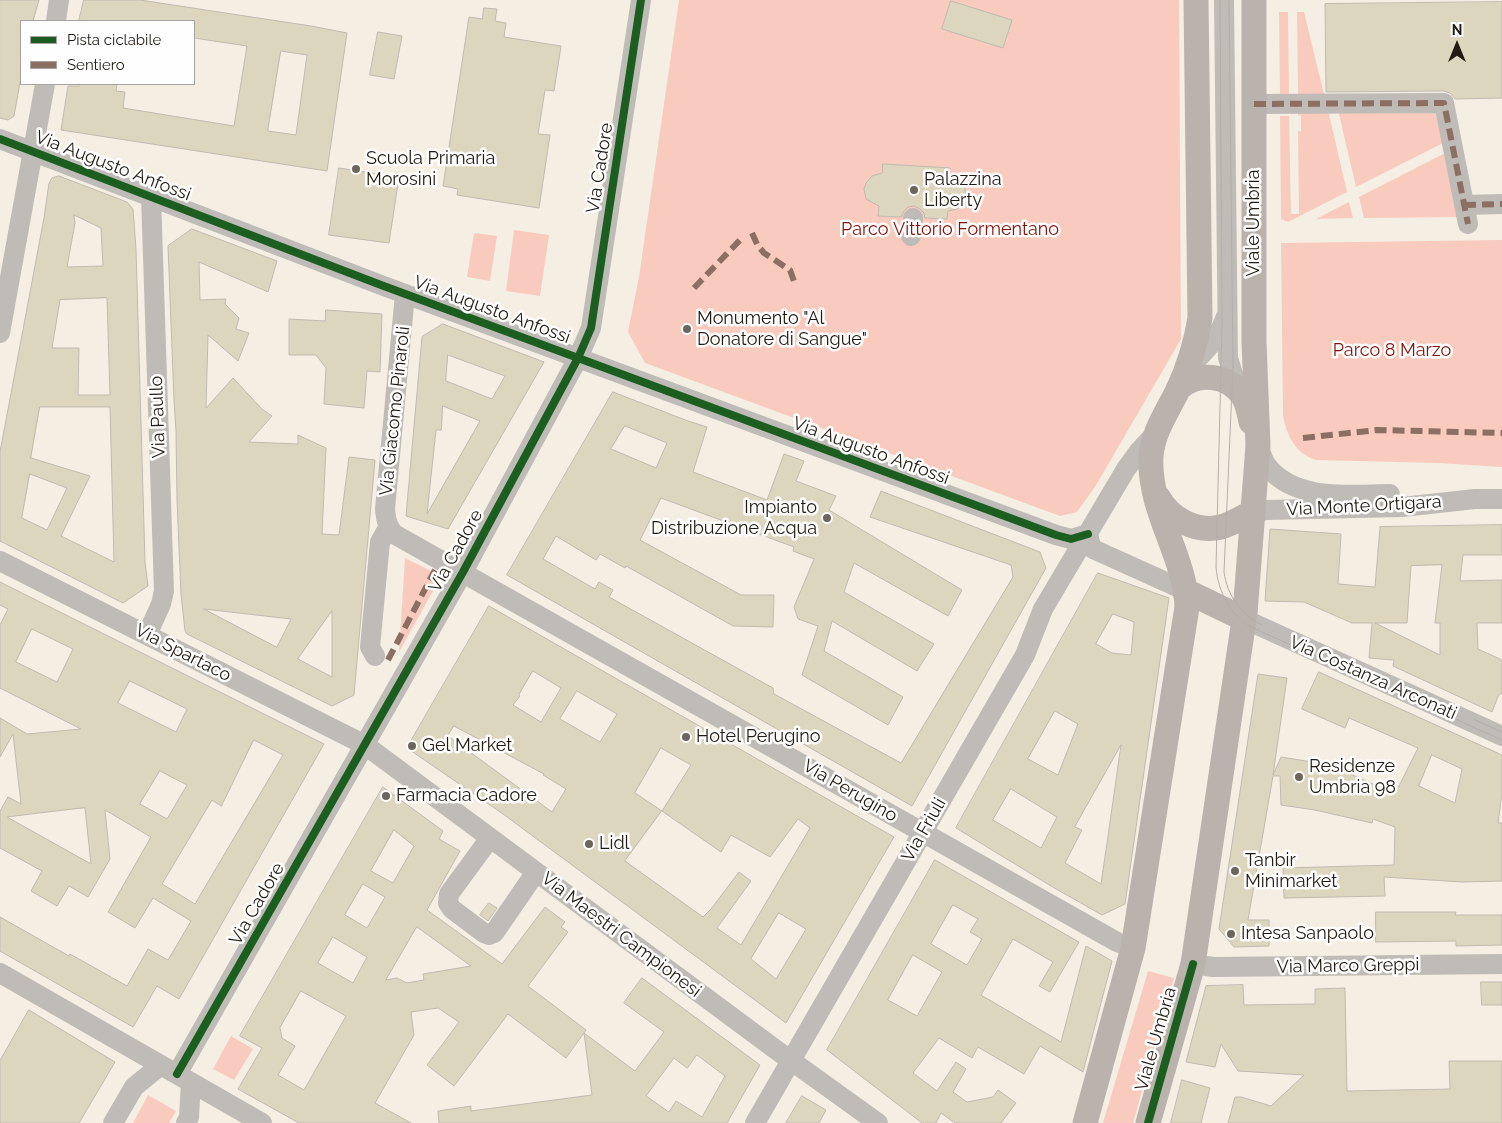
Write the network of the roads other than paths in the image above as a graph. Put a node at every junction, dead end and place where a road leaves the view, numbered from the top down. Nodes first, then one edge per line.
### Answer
1 (59, 0) edge
2 (641, 0) edge
3 (1196, 0) edge
4 (1224, 0) edge
5 (1254, 0) edge
6 (56, 20) edge
7 (44, 85) edge
8 (1254, 104) junction
9 (0, 139) edge
10 (32, 151) junction
11 (151, 196) junction
12 (1502, 204) edge
13 (405, 294) junction
14 (1228, 311) junction
15 (0, 333) edge
16 (578, 358) junction
17 (1183, 379) junction
18 (1238, 390) junction
19 (1155, 434) junction
20 (1258, 446) junction
21 (1152, 479) junction
22 (1502, 498) edge
23 (1474, 499) junction
24 (1253, 512) junction
25 (388, 528) junction
26 (1088, 534) junction
27 (0, 561) edge
28 (463, 572) junction
29 (1186, 591) junction
30 (1244, 619) junction
31 (146, 635) junction
32 (375, 656) dead end
33 (1502, 736) edge
34 (365, 745) junction
35 (923, 832) junction
36 (490, 838) junction
37 (536, 872) junction
38 (1133, 948) junction
39 (1193, 964) junction
40 (1502, 964) edge
41 (0, 973) edge
42 (790, 1061) junction
43 (176, 1074) junction
44 (113, 1123) edge
45 (186, 1123) edge
46 (262, 1123) edge
47 (755, 1123) edge
48 (878, 1123) edge
49 (1086, 1123) edge
50 (1148, 1123) edge

1 - 6 street
2 - 16 street, Via Cadore
3 - 17 main road
4 - 14 street, Viale Umbria
5 - 8 main road, Viale Umbria
7 - 10 street
8 - 12 street
8 - 20 main road, Viale Umbria
9 - 10 street, Via Augusto Anfossi
10 - 11 street, Via Augusto Anfossi
10 - 15 street
11 - 13 street, Via Augusto Anfossi
11 - 31 street, Via Paullo
13 - 16 street, Via Augusto Anfossi
13 - 25 street, Via Giacomo Pinaroli
14 - 17 street, Viale Umbria
14 - 18 street, Viale Umbria
16 - 26 street, Via Augusto Anfossi
16 - 28 street, Via Cadore
17 - 18 main road
17 - 19 main road
18 - 20 main road
19 - 21 main road
19 - 26 street, Via Friuli
20 - 23 street, Via Monte Ortigara
20 - 24 main road
21 - 24 main road
21 - 29 main road
22 - 23 street, Via Monte Ortigara
23 - 24 street, Via Monte Ortigara
24 - 30 main road, Viale Umbria
25 - 28 street, Via Cadore
25 - 32 street
26 - 29 street
26 - 35 street, Via Friuli
27 - 31 street, Via Spartaco
28 - 34 street, Via Cadore
28 - 35 street, Via Perugino
29 - 30 main road
29 - 38 main road
30 - 33 street, Via Costanza Arconati
30 - 39 main road, Viale Umbria
31 - 34 street, Via Spartaco
34 - 36 street, Via Maestri Campionesi
34 - 43 street, Via Cadore
35 - 38 street, Via Perugino
35 - 42 street, Via Friuli
36 - 37 street, Via Maestri Campionesi
36 - 37 street
37 - 42 street, Via Maestri Campionesi
38 - 49 main road
39 - 40 street, Via Marco Greppi
39 - 50 main road, Viale Umbria
41 - 43 street
42 - 47 street, Via Friuli
42 - 48 street, Via Maestri Campionesi
43 - 44 street, Via Cadore
43 - 45 street, Via Cadore
43 - 46 street

